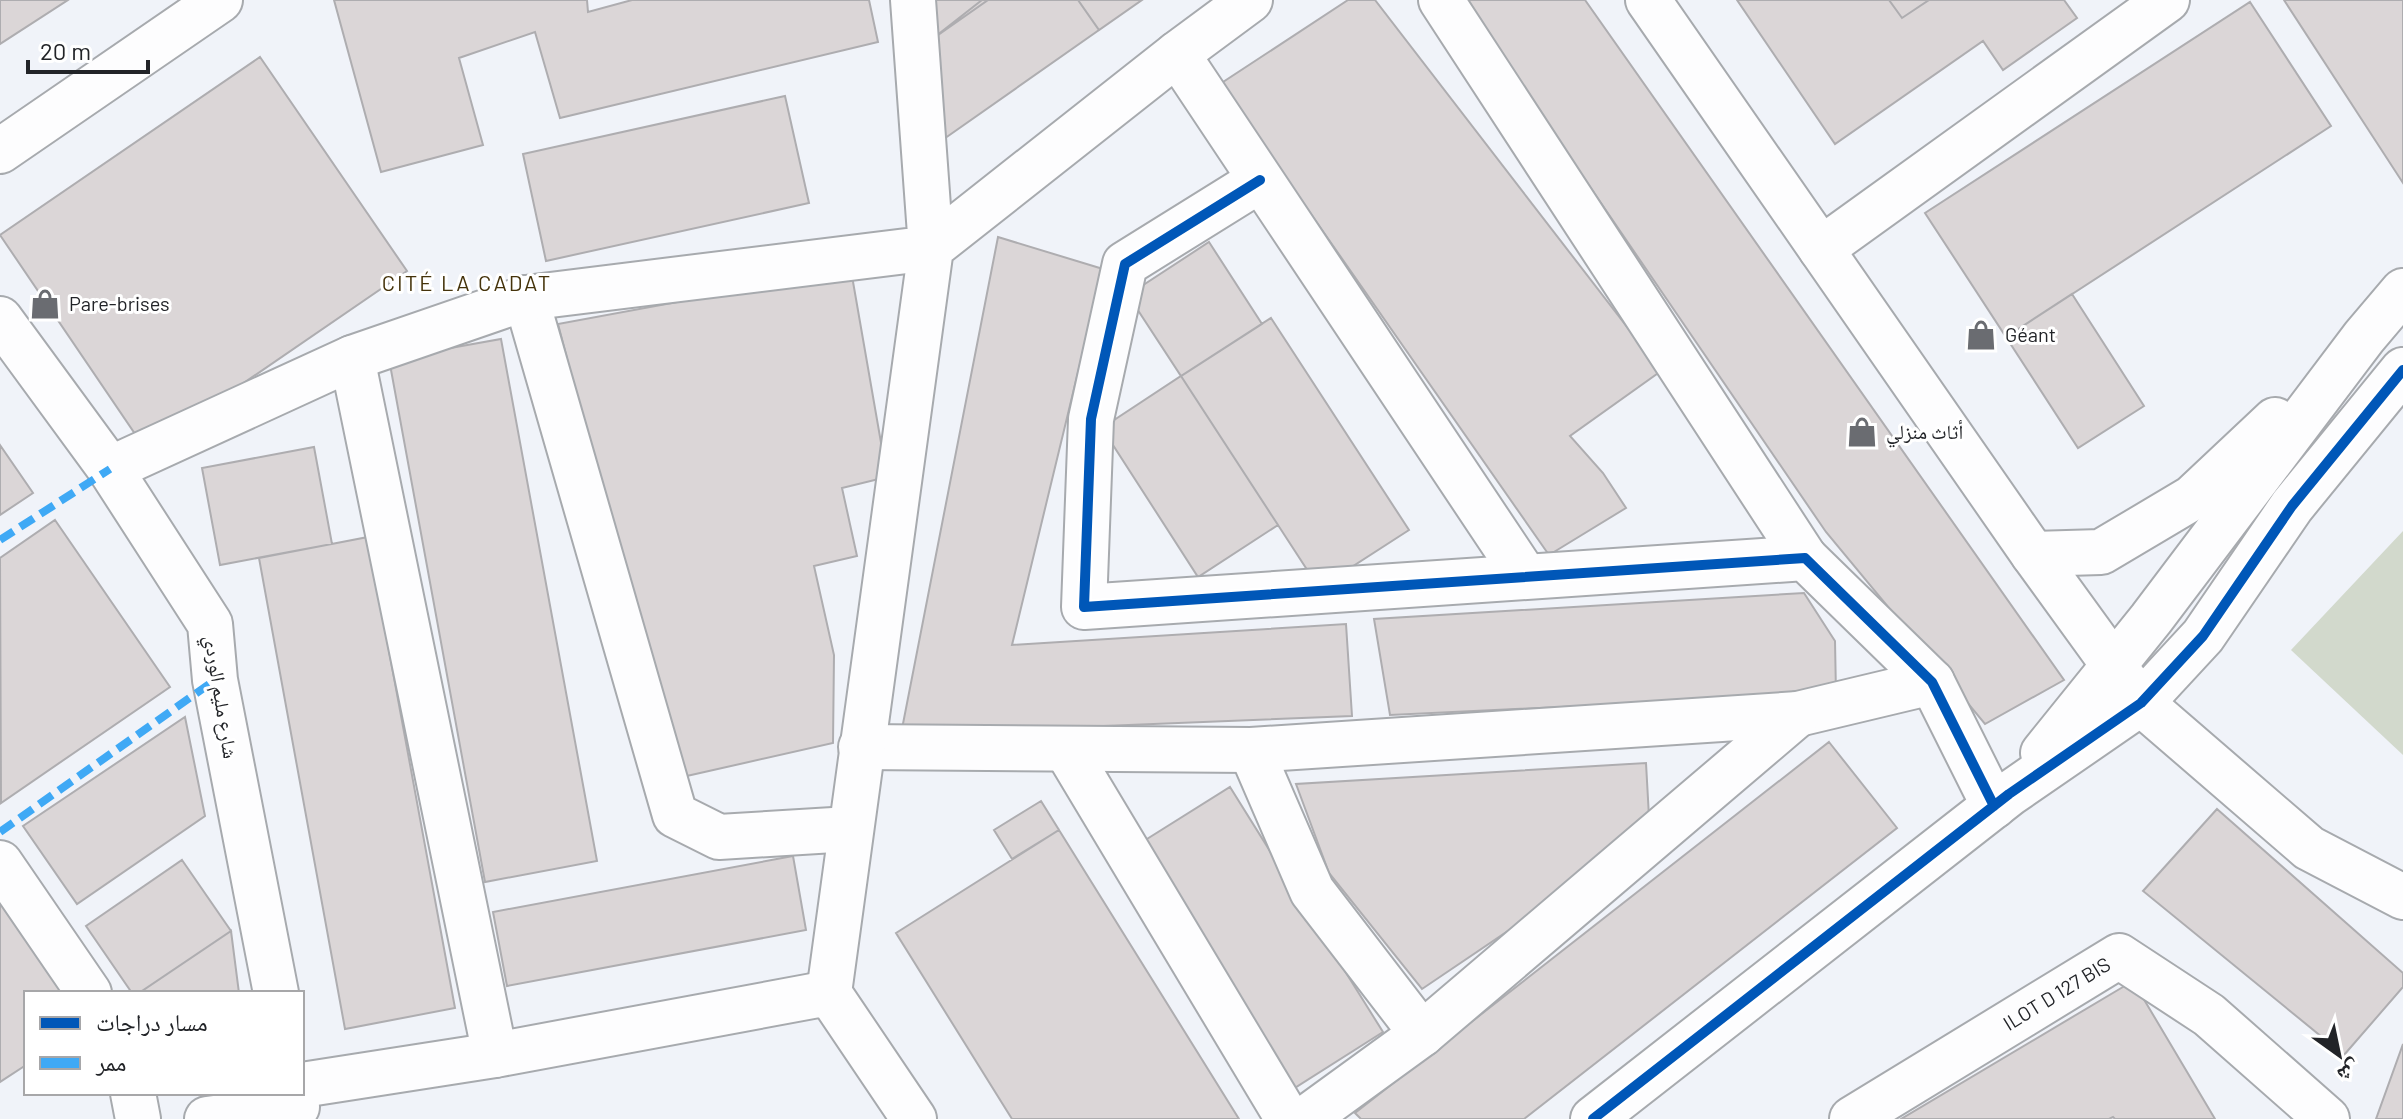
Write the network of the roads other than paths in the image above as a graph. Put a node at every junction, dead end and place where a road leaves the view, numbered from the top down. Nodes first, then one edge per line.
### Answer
1 (220, 0) edge
2 (913, 0) edge
3 (1250, 0) edge
4 (1441, 0) edge
5 (1648, 0) edge
6 (2167, 0) edge
7 (1177, 54) junction
8 (0, 151) edge
9 (1260, 180) junction
10 (931, 248) junction
11 (1821, 249) junction
12 (2403, 291) edge
13 (526, 298) junction
14 (0, 319) edge
15 (2364, 337) junction
16 (352, 358) junction
17 (2403, 370) edge
18 (110, 469) junction
19 (2033, 554) junction
20 (1805, 558) junction
21 (1525, 576) junction
22 (2114, 666) junction
23 (1932, 682) junction
24 (2141, 703) junction
25 (1798, 714) junction
26 (861, 747) junction
27 (1066, 749) junction
28 (1251, 750) junction
29 (2001, 800) junction
30 (850, 829) junction
31 (0, 863) edge
32 (2403, 897) edge
33 (88, 991) edge
34 (276, 991) edge
35 (829, 993) junction
36 (1422, 1034) junction
37 (495, 1055) junction
38 (133, 1095) edge
39 (298, 1101) edge
40 (138, 1119) edge
41 (207, 1119) edge
42 (914, 1119) edge
43 (1288, 1119) edge
44 (1305, 1119) edge
45 (1593, 1119) edge
46 (1852, 1119) edge
47 (2327, 1119) edge

1 - 8 street
2 - 10 street
3 - 7 street
4 - 20 street
5 - 11 street
6 - 11 street
7 - 9 street
7 - 10 street
9 - 21 street
9 - 21 street
10 - 13 street
10 - 26 street
11 - 19 street
12 - 15 street
13 - 16 street
13 - 30 street
14 - 18 street, شارع مليم الوردي
15 - 19 street
15 - 22 street
16 - 18 street
16 - 37 street
17 - 24 street
18 - 34 street, شارع مليم الوردي
19 - 22 street
20 - 21 street
20 - 23 street
22 - 24 street
22 - 29 street
23 - 25 street
23 - 29 street
24 - 29 street
24 - 32 street
25 - 28 street
25 - 36 street
26 - 27 street
26 - 30 street
27 - 28 street
27 - 43 street
28 - 36 street
29 - 45 street
30 - 35 street
31 - 33 street
35 - 37 street
35 - 42 street
36 - 44 street
37 - 39 street
38 - 40 street
39 - 41 street
46 - 47 street, ILOT D 127 BIS

